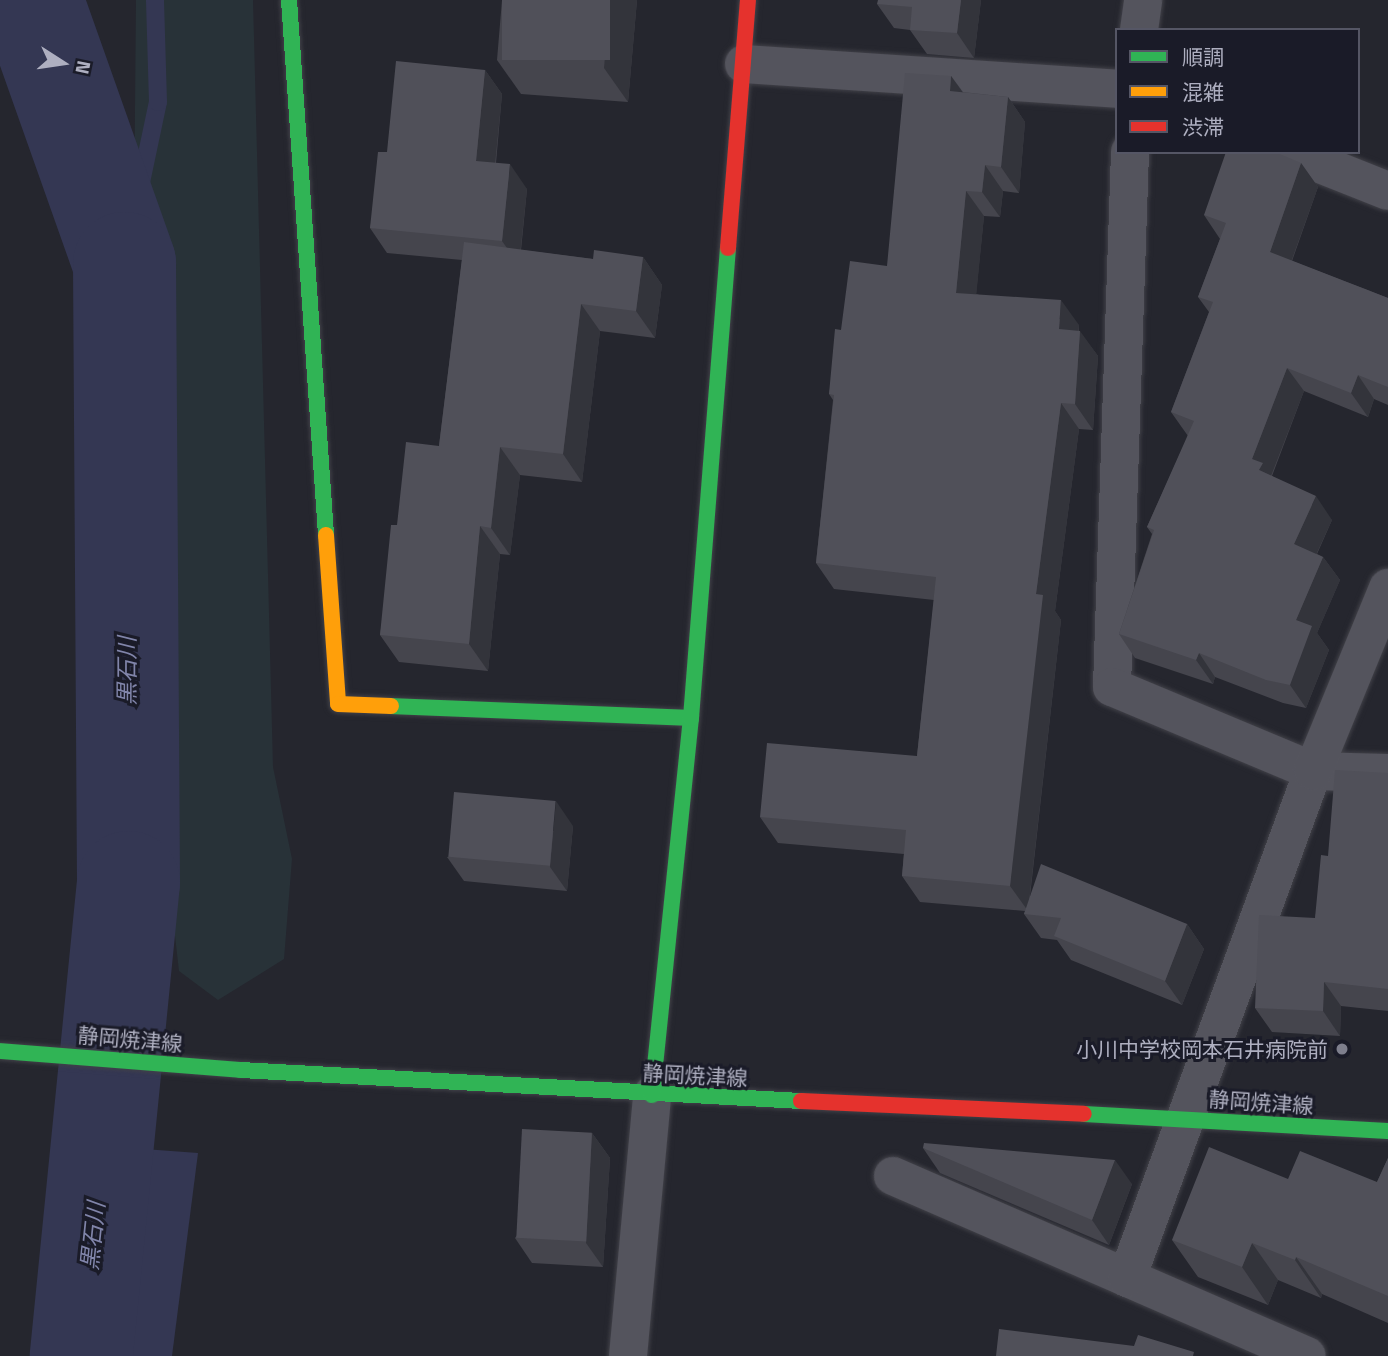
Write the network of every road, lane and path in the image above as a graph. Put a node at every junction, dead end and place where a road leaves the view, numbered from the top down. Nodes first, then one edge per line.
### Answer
1 (289, 0) edge
2 (748, 0) edge
3 (1143, 0) edge
4 (1139, 28) edge
5 (744, 64) junction
6 (1115, 89) edge
7 (1130, 154) edge
8 (1295, 154) edge
9 (1388, 191) edge
10 (1388, 588) edge
11 (691, 718) junction
12 (1313, 771) junction
13 (1388, 773) edge
14 (0, 1051) edge
15 (652, 1095) junction
16 (1185, 1118) junction
17 (1388, 1131) edge
18 (893, 1176) dead end
19 (1128, 1278) junction
20 (628, 1356) edge
21 (1307, 1356) edge

1 - 11 street
2 - 5 street
3 - 4 street
5 - 6 street
5 - 11 street
7 - 12 street
8 - 9 street
10 - 12 street
11 - 15 street
12 - 13 street
12 - 16 street
14 - 15 street, 静岡焼津線
15 - 16 street, 静岡焼津線
15 - 20 street
16 - 17 street, 静岡焼津線
16 - 19 street
18 - 19 street
19 - 21 street

